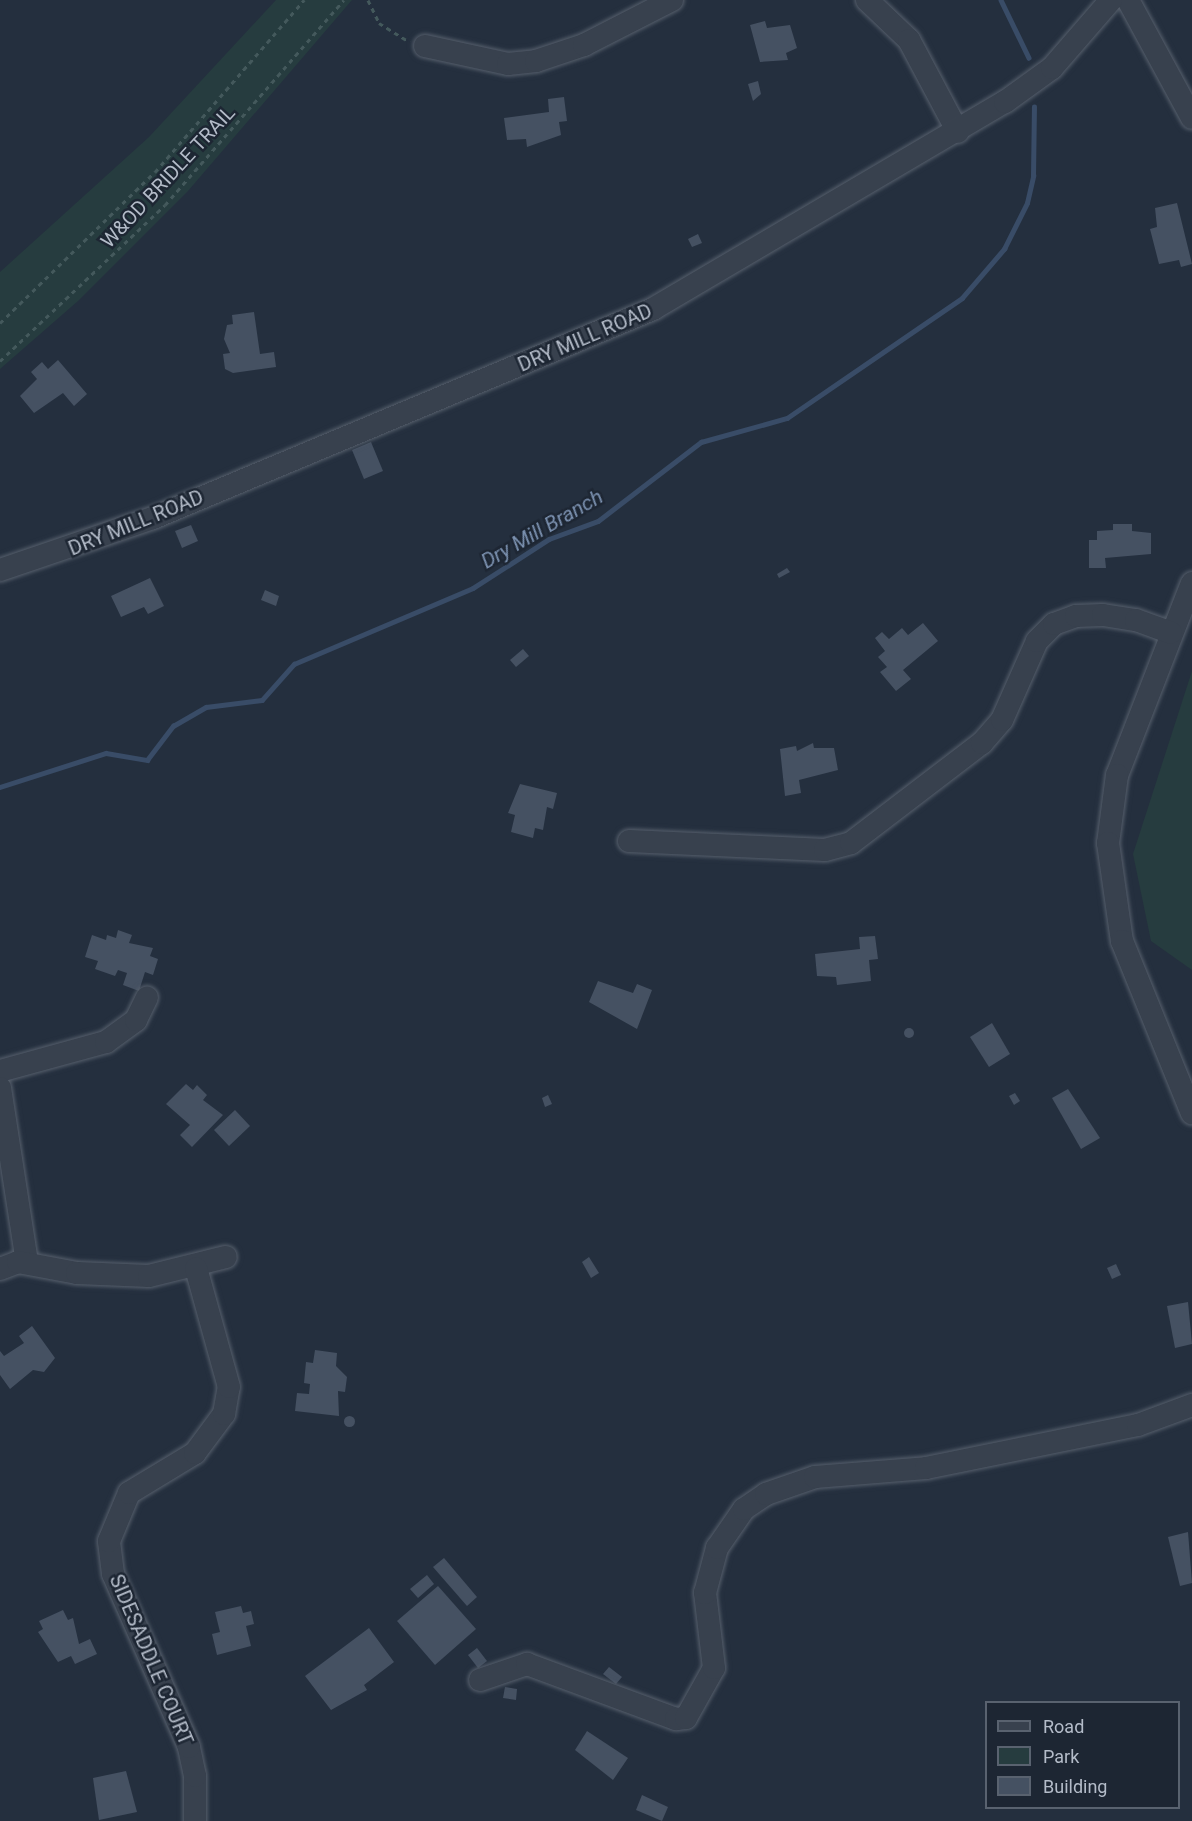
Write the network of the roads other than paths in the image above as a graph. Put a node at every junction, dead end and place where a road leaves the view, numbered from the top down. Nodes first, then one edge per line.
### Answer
1 (672, 0) edge
2 (867, 0) edge
3 (1111, 0) edge
4 (1128, 0) edge
5 (425, 46) road end
6 (1192, 118) edge
7 (958, 132) junction
8 (0, 570) edge
9 (1192, 583) edge
10 (1171, 633) junction
11 (629, 841) dead end
12 (147, 998) dead end
13 (0, 1071) edge
14 (0, 1088) edge
15 (1192, 1113) edge
16 (226, 1257) dead end
17 (27, 1263) junction
18 (196, 1268) junction
19 (0, 1269) edge
20 (1192, 1404) edge
21 (480, 1680) dead end
22 (195, 1821) edge

1 - 5 street
2 - 7 street
3 - 7 street, DRY MILL ROAD
4 - 6 street
7 - 8 street, DRY MILL ROAD
9 - 10 street
10 - 11 street
10 - 15 street
12 - 13 street
14 - 17 street
16 - 18 street
17 - 18 street
17 - 19 street
18 - 22 street, SIDESADDLE COURT
20 - 21 street

